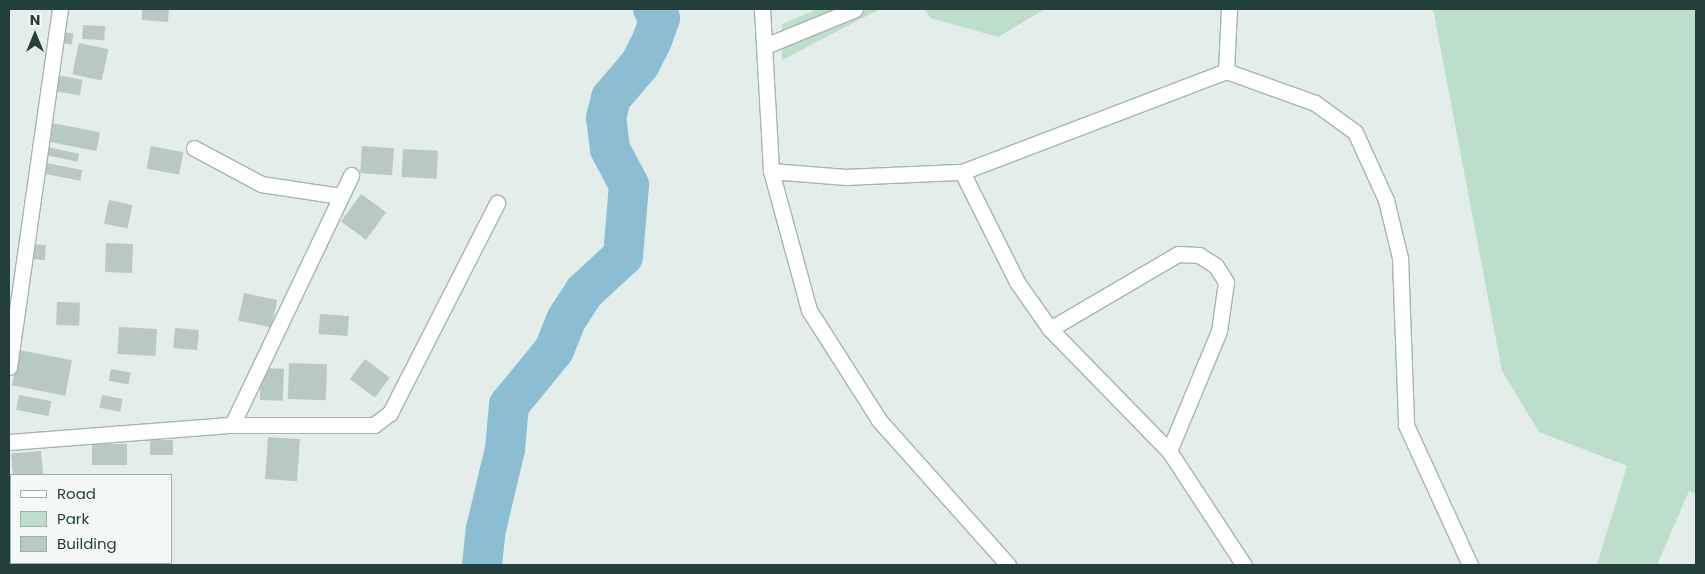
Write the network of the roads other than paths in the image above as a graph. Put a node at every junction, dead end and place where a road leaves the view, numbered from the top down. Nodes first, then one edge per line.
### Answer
1 (60, 9) edge
2 (762, 9) edge
3 (855, 9) edge
4 (1229, 9) edge
5 (765, 46) junction
6 (1226, 71) junction
7 (194, 148) dead end
8 (771, 171) junction
9 (962, 172) junction
10 (351, 175) dead end
11 (340, 196) junction
12 (497, 204) dead end
13 (1050, 329) junction
14 (9, 367) edge
15 (232, 425) junction
16 (9, 442) edge
17 (1169, 451) junction
18 (1008, 565) edge
19 (1244, 565) edge
20 (1470, 565) edge

1 - 14 street
2 - 5 street
3 - 5 street
4 - 6 street
5 - 8 street
6 - 9 street
6 - 20 street
7 - 11 street
8 - 9 street
8 - 18 street
9 - 13 street
10 - 11 street
11 - 15 street
12 - 15 street
13 - 17 street
13 - 17 street
15 - 16 street
17 - 19 street

